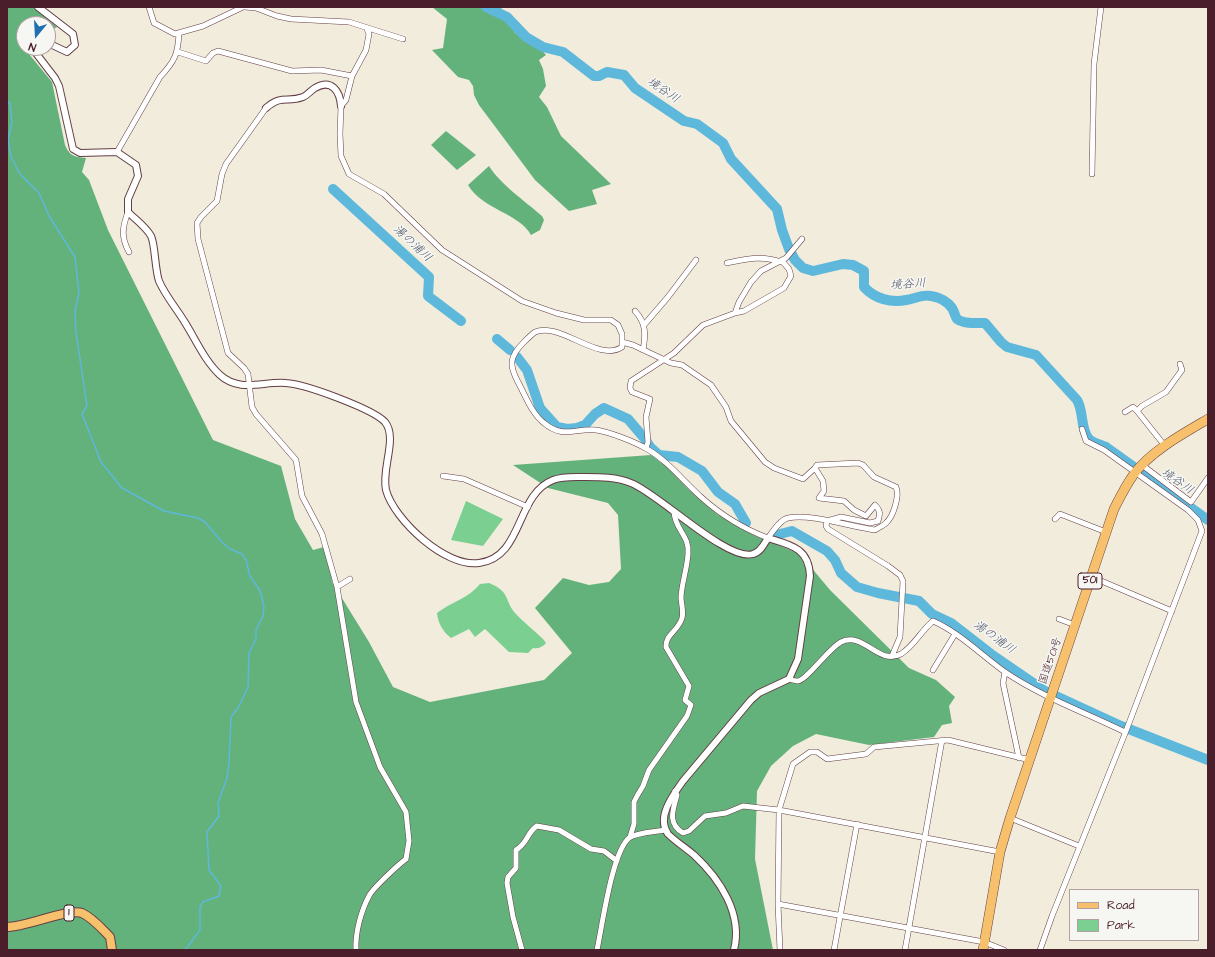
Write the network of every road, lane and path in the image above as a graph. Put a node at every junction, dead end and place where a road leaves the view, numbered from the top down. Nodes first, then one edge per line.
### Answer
1 (38, 7) edge
2 (149, 7) edge
3 (244, 7) edge
4 (1101, 7) edge
5 (50, 16) edge
6 (56, 21) edge
7 (367, 29) junction
8 (179, 33) junction
9 (403, 39) dead end
10 (56, 47) edge
11 (178, 52) junction
12 (38, 56) edge
13 (352, 76) junction
14 (342, 106) junction
15 (266, 108) joint
16 (118, 152) junction
17 (1092, 174) dead end
18 (128, 212) junction
19 (802, 239) dead end
20 (129, 252) dead end
21 (696, 260) dead end
22 (782, 262) junction
23 (727, 263) dead end
24 (636, 311) dead end
25 (735, 313) junction
26 (644, 325) junction
27 (622, 342) junction
28 (642, 350) junction
29 (663, 359) junction
30 (1180, 364) dead end
31 (250, 386) junction
32 (1137, 411) junction
33 (1125, 412) dead end
34 (1208, 419) edge
35 (1082, 429) dead end
36 (647, 445) junction
37 (1165, 446) junction
38 (815, 468) junction
39 (1139, 469) junction
40 (442, 476) dead end
41 (1208, 478) edge
42 (528, 507) junction
43 (674, 512) junction
44 (1056, 519) dead end
45 (827, 521) junction
46 (1106, 532) junction
47 (768, 538) junction
48 (1092, 577) junction
49 (350, 579) dead end
50 (337, 587) junction
51 (1172, 611) junction
52 (1059, 619) dead end
53 (1076, 625) junction
54 (955, 634) junction
55 (892, 656) junction
56 (933, 670) dead end
57 (1005, 672) junction
58 (789, 679) junction
59 (1051, 696) junction
60 (1126, 729) junction
61 (942, 740) junction
62 (1019, 758) junction
63 (1030, 760) junction
64 (675, 791) junction
65 (779, 810) junction
66 (1010, 818) junction
67 (856, 824) junction
68 (665, 830) junction
69 (630, 837) junction
70 (925, 837) junction
71 (1080, 846) junction
72 (1000, 852) junction
73 (617, 861) junction
74 (778, 904) junction
75 (841, 915) junction
76 (908, 927) junction
77 (7, 928) edge
78 (984, 946) edge
79 (112, 950) edge
80 (356, 950) edge
81 (522, 950) edge
82 (597, 950) edge
83 (734, 950) edge
84 (780, 950) edge
85 (834, 950) edge
86 (905, 950) edge
87 (1004, 950) edge
88 (1040, 950) edge

1 - 5 street
2 - 8 street
3 - 7 street
3 - 8 street
4 - 17 street
6 - 10 street
7 - 9 street
7 - 13 street
8 - 11 street
11 - 13 street
11 - 16 street
12 - 16 street
13 - 14 street
14 - 15 street
14 - 27 street
15 - 31 street
16 - 18 street
18 - 20 street
18 - 31 street
19 - 22 street
21 - 26 street
22 - 23 street
22 - 25 street
22 - 25 street
24 - 26 street
25 - 29 street
26 - 28 street
27 - 28 street
27 - 36 street
28 - 29 street
29 - 36 street
29 - 38 street
30 - 32 street
31 - 42 street
31 - 50 street
32 - 33 street
32 - 37 street
34 - 37 highway, 国道501号 / 501
35 - 39 street
36 - 47 street
37 - 39 highway, 国道501号 / 501
38 - 45 street
38 - 45 street
39 - 41 street
39 - 46 highway, 国道501号 / 501
39 - 51 street
40 - 42 street
42 - 43 street
43 - 47 street
43 - 69 street
44 - 46 street
45 - 47 street
45 - 55 street
46 - 48 highway, 国道501号 / 501
47 - 58 street
48 - 51 street
48 - 53 highway, 国道501号 / 501
49 - 50 street
50 - 80 street
51 - 60 street
52 - 53 street
53 - 59 highway, 国道501号 / 501
54 - 55 street
54 - 56 street
54 - 57 street
55 - 58 street
57 - 59 street
57 - 62 street
58 - 64 street
59 - 60 street
59 - 63 highway, 国道501号 / 501
60 - 71 street
61 - 62 street
61 - 65 street
61 - 70 street
62 - 63 street
63 - 66 highway, 国道501号 / 501
64 - 65 street
64 - 68 street
65 - 67 street
65 - 74 street
66 - 71 street
66 - 72 highway, 国道501号 / 501
67 - 70 street
67 - 75 street
68 - 69 street
68 - 83 street
69 - 73 street
70 - 72 street
70 - 76 street
71 - 88 street
72 - 78 highway, 国道501号 / 501
73 - 81 street
73 - 82 street
74 - 75 street
74 - 84 street
75 - 76 street
75 - 85 street
76 - 78 street
76 - 86 street
77 - 79 main road, 1
78 - 87 street

